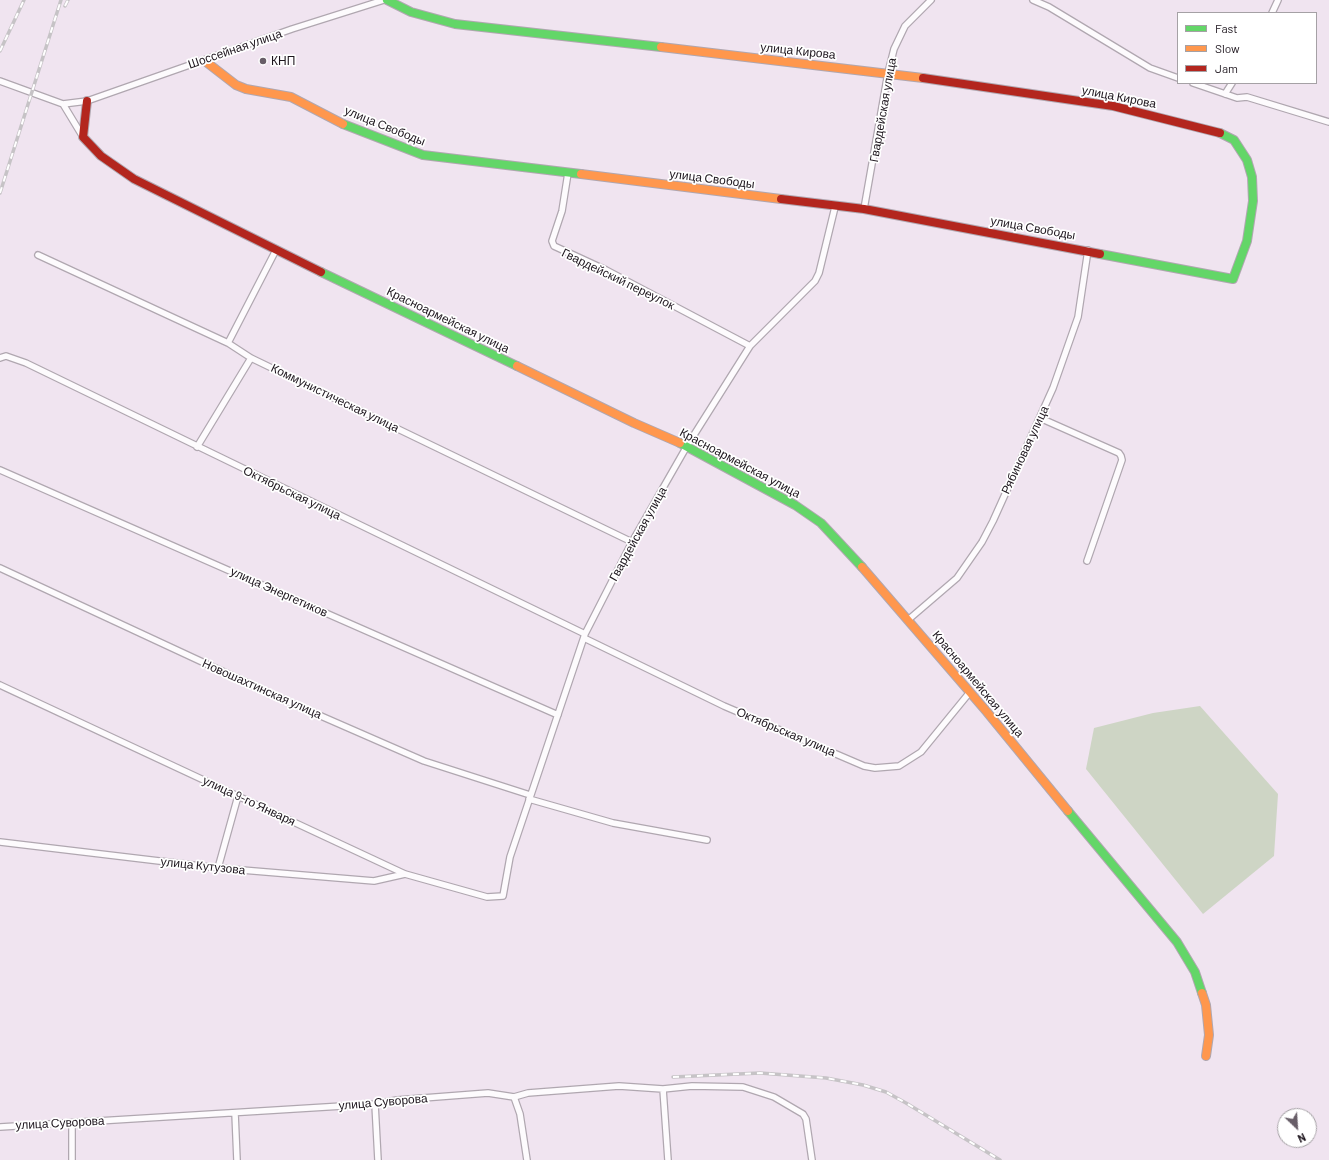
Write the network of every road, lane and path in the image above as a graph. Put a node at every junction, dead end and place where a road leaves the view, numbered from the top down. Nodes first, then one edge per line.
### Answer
1 (384, 0) edge
2 (387, 0) edge
3 (932, 0) edge
4 (1033, 0) edge
5 (1278, 0) edge
6 (1272, 12) edge
7 (206, 61) junction
8 (888, 73) junction
9 (1177, 78) edge
10 (0, 81) edge
11 (1196, 84) edge
12 (1231, 84) edge
13 (1225, 94) junction
14 (86, 101) junction
15 (63, 104) junction
16 (1329, 122) edge
17 (83, 137) junction
18 (568, 173) junction
19 (835, 206) junction
20 (864, 209) junction
21 (276, 250) junction
22 (1088, 250) junction
23 (38, 255) dead end
24 (1233, 279) joint
25 (228, 343) junction
26 (750, 346) junction
27 (0, 358) edge
28 (251, 358) junction
29 (1040, 418) junction
30 (687, 446) junction
31 (197, 447) junction
32 (0, 470) edge
33 (632, 542) junction
34 (1087, 561) dead end
35 (0, 568) edge
36 (908, 620) junction
37 (584, 636) junction
38 (0, 685) edge
39 (970, 692) junction
40 (558, 715) junction
41 (238, 796) junction
42 (530, 797) junction
43 (707, 840) dead end
44 (0, 842) edge
45 (218, 868) junction
46 (405, 874) junction
47 (503, 896) joint
48 (1206, 1056) dead end
49 (663, 1089) junction
50 (514, 1096) junction
51 (375, 1104) junction
52 (235, 1113) junction
53 (72, 1123) junction
54 (0, 1127) edge
55 (72, 1160) edge
56 (237, 1160) edge
57 (378, 1160) edge
58 (527, 1160) edge
59 (668, 1160) edge
60 (812, 1160) edge

1 - 7 street, Шоссейная улица
2 - 8 street, улица Кирова
3 - 8 street, Гвардейская улица
4 - 9 street
5 - 6 street
7 - 14 street, Шоссейная улица
7 - 18 street, улица Свободы
8 - 20 street, Гвардейская улица
8 - 24 street, улица Кирова
10 - 15 street
11 - 13 street
12 - 13 street
13 - 16 street
14 - 15 street, Шоссейная улица
14 - 17 street
15 - 17 street
17 - 21 street, Красноармейская улица
18 - 19 street, улица Свободы
18 - 26 street, Гвардейский переулок
19 - 20 street, улица Свободы
19 - 26 street, Гвардейская улица
20 - 22 street, улица Свободы
21 - 25 street
21 - 30 street, Красноармейская улица
22 - 24 street, улица Свободы
22 - 29 street, Рябиновая улица
23 - 25 street, Коммунистическая улица
25 - 28 street, Коммунистическая улица
26 - 30 street, Гвардейская улица
27 - 31 street, Октябрьская улица
28 - 31 street
28 - 33 street, Коммунистическая улица
29 - 34 street
29 - 36 street, Рябиновая улица
30 - 33 street, Гвардейская улица
30 - 36 street, Красноармейская улица
31 - 37 street, Октябрьская улица
32 - 40 street, улица Энергетиков
33 - 37 street, Гвардейская улица
35 - 42 street, Новошахтинская улица
36 - 39 street, Красноармейская улица
37 - 39 street, Октябрьская улица
37 - 40 street, Гвардейская улица
38 - 41 street, улица 9-го Января
39 - 48 street, Красноармейская улица
40 - 42 street, Гвардейская улица
41 - 45 street
41 - 46 street, улица 9-го Января
42 - 43 street, Новошахтинская улица
42 - 47 street, Гвардейская улица
44 - 45 street, улица Кутузова
45 - 46 street, улица Кутузова
46 - 47 street, улица 9-го Января
49 - 50 street, улица Суворова
49 - 59 street
49 - 60 street, улица Суворова
50 - 51 street, улица Суворова
50 - 58 street
51 - 52 street, улица Суворова
51 - 57 street
52 - 53 street, улица Суворова
52 - 56 street
53 - 54 street, улица Суворова
53 - 55 street

